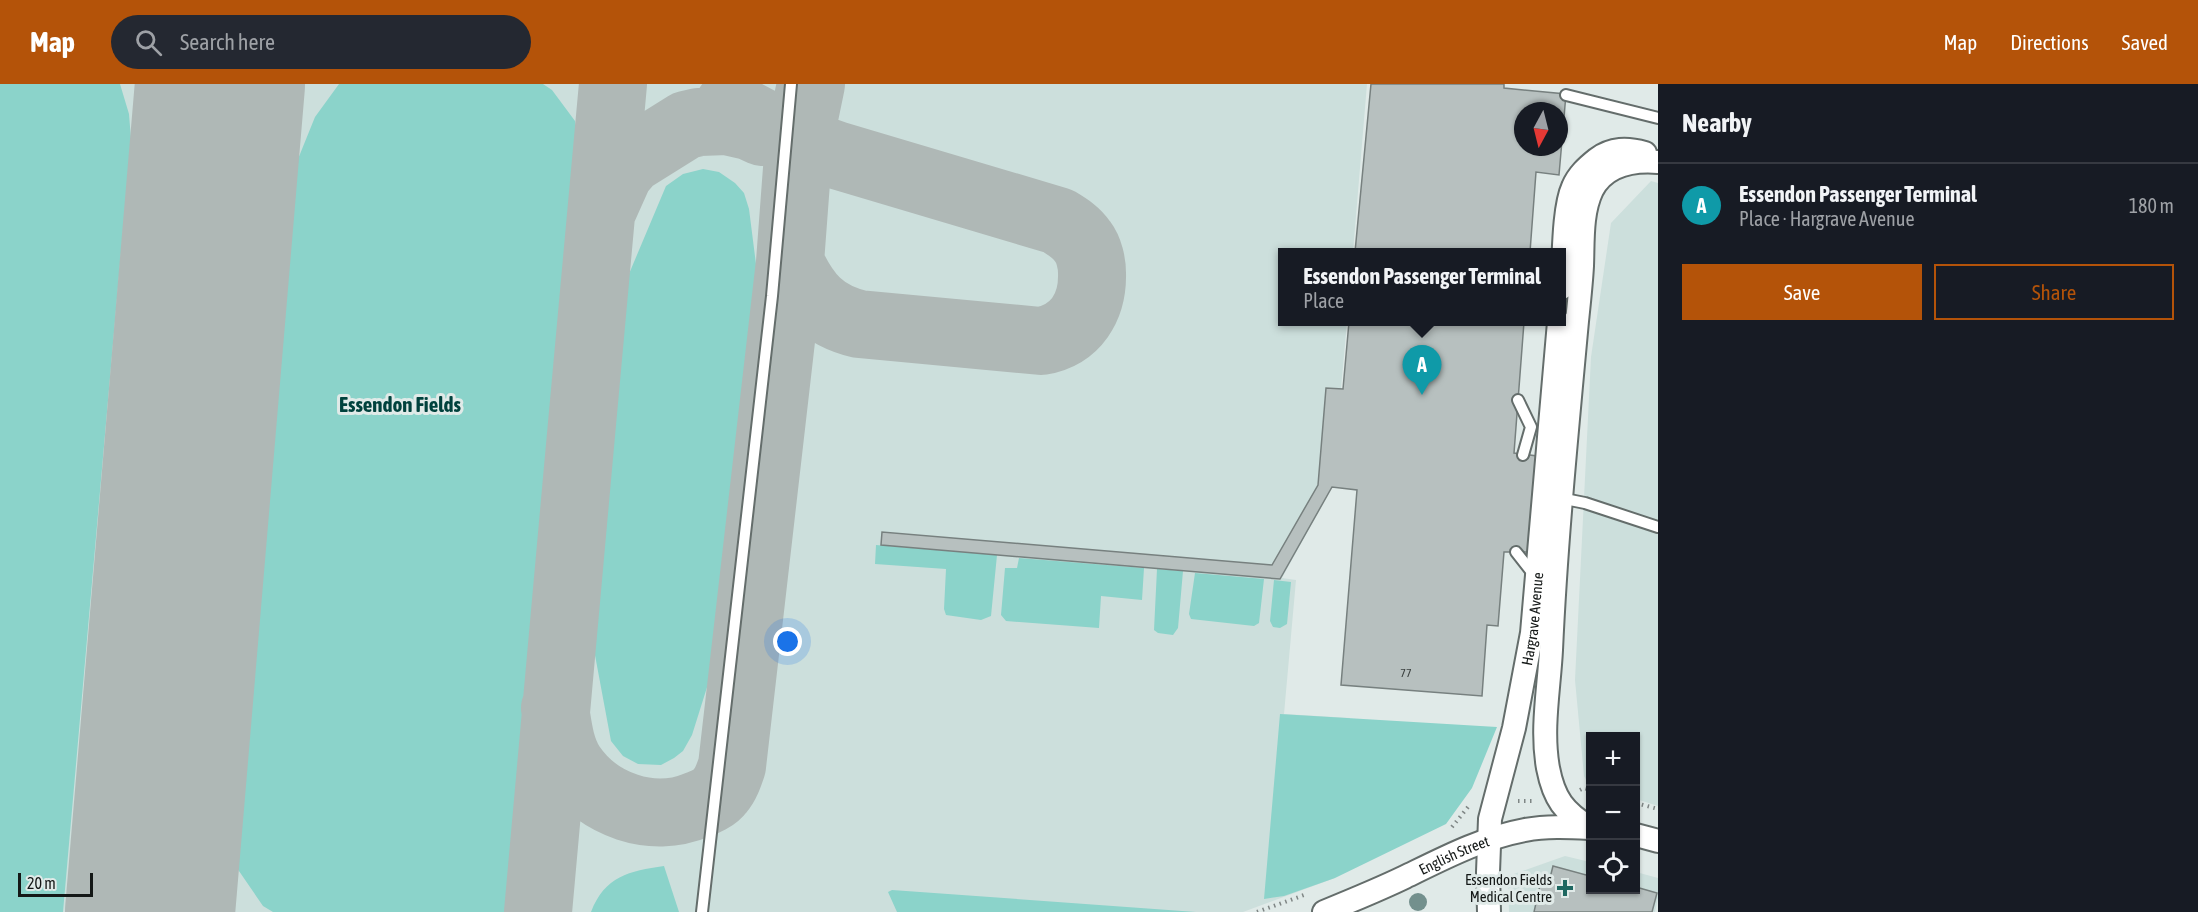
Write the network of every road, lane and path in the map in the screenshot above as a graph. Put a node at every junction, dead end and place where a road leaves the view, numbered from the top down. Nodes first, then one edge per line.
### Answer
1 (791, 84) edge
2 (1566, 95) dead end
3 (1658, 118) edge
4 (1658, 158) edge
5 (1658, 162) edge
6 (1565, 248) edge
7 (1559, 326) edge
8 (1518, 400) dead end
9 (1531, 427) junction
10 (1523, 455) dead end
11 (1548, 458) junction
12 (1553, 498) junction
13 (1658, 527) edge
14 (1516, 552) dead end
15 (1546, 577) junction
16 (1640, 804) edge
17 (1658, 809) edge
18 (1586, 826) edge
19 (1586, 828) edge
20 (1640, 836) edge
21 (1489, 839) junction
22 (1658, 841) edge
23 (702, 912) edge
24 (1324, 912) edge
25 (1489, 912) edge

1 - 23 lane
2 - 3 lane
4 - 6 street
5 - 12 street, Hargrave Avenue
7 - 11 street, Hargrave Avenue
8 - 9 lane
9 - 10 lane
9 - 11 lane
11 - 12 street, Hargrave Avenue
12 - 13 lane
12 - 15 street, Hargrave Avenue
14 - 15 lane
15 - 18 street
15 - 21 street, Hargrave Avenue
16 - 17 path
19 - 21 street, English Street
20 - 22 street
21 - 24 street, English Street
21 - 25 street, Hargrave Avenue

